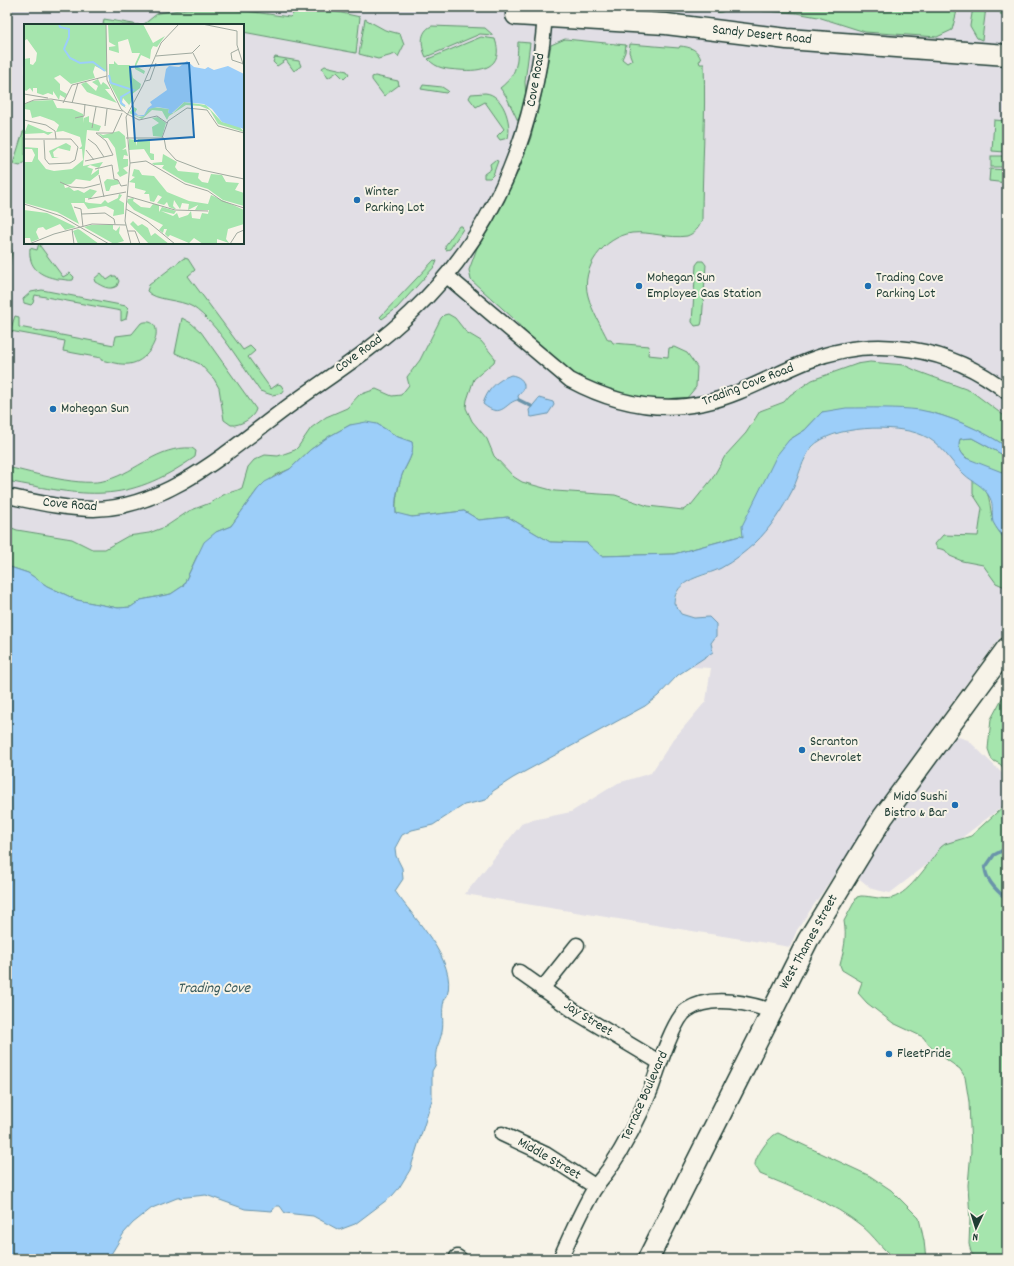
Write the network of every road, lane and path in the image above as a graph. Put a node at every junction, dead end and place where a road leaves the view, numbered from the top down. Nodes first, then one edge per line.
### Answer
1 (517, 11) edge
2 (545, 12) edge
3 (1007, 55) edge
4 (447, 276) junction
5 (1007, 392) edge
6 (7, 496) edge
7 (1007, 648) edge
8 (577, 945) dead end
9 (519, 972) dead end
10 (542, 989) junction
11 (772, 1011) junction
12 (659, 1062) junction
13 (502, 1134) dead end
14 (596, 1187) junction
15 (560, 1259) edge
16 (648, 1259) edge

1 - 2 main road, Sandy Desert Road
2 - 3 main road, Sandy Desert Road
2 - 4 street, Cove Road
4 - 5 street, Trading Cove Road
4 - 6 street, Cove Road
7 - 11 main road, West Thames Street
8 - 10 street
9 - 10 street, Jay Street
10 - 12 street, Jay Street
11 - 12 street, Terrace Boulevard
11 - 16 main road, West Thames Street
12 - 14 street, Terrace Boulevard
13 - 14 street, Middle Street
14 - 15 street, Terrace Boulevard

